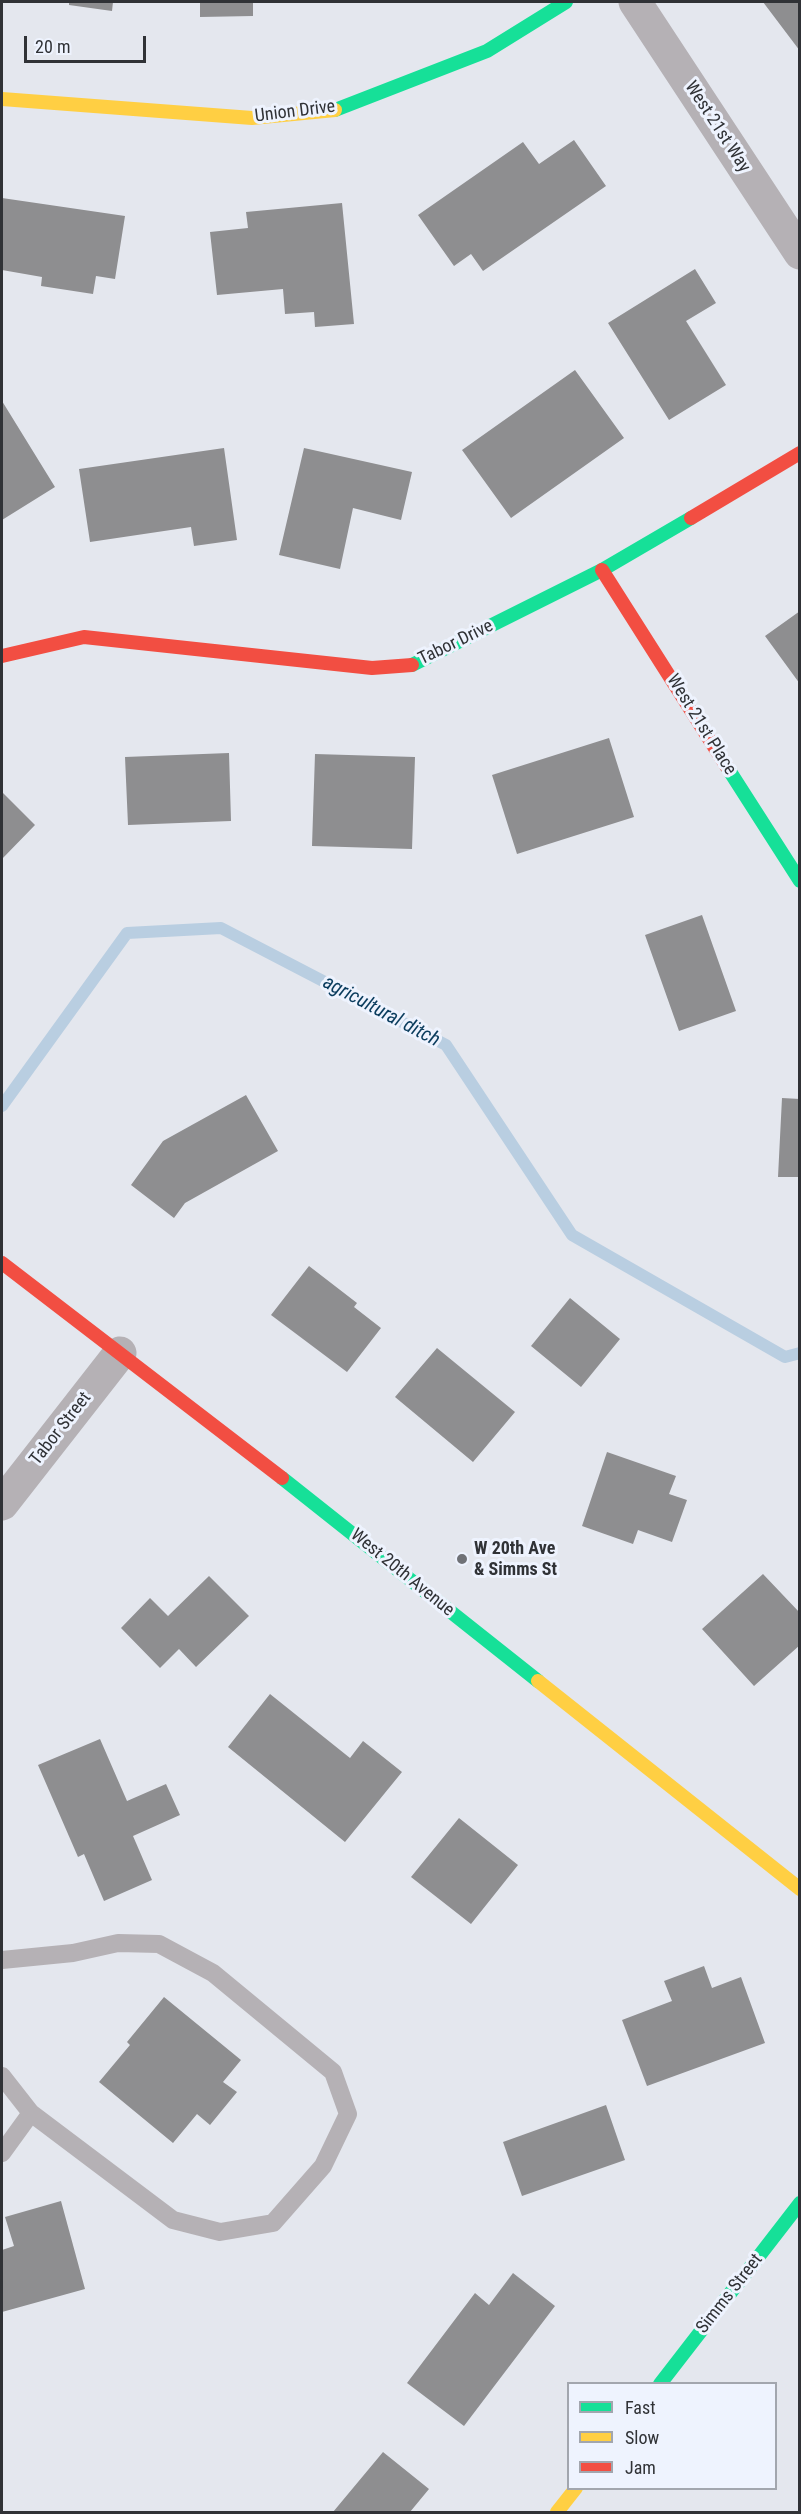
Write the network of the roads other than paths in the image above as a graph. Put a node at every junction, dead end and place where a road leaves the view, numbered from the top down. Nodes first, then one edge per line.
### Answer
1 (566, 2) edge
2 (635, 2) edge
3 (2, 99) edge
4 (800, 253) edge
5 (800, 453) edge
6 (602, 570) junction
7 (2, 656) edge
8 (800, 880) edge
9 (2, 1263) edge
10 (120, 1353) junction
11 (2, 1504) edge
12 (800, 1889) edge
13 (2, 1960) edge
14 (2, 2076) edge
15 (31, 2113) junction
16 (2, 2153) edge
17 (800, 2204) edge
18 (662, 2382) edge
19 (575, 2490) edge
20 (563, 2511) edge

1 - 3 street, Union Drive
2 - 4 street, West 21st Way
5 - 6 street, Tabor Drive
6 - 7 street, Tabor Drive
6 - 8 street, West 21st Place
9 - 10 street, West 20th Avenue
10 - 11 street, Tabor Street
10 - 12 street, West 20th Avenue
13 - 15 lane
14 - 15 lane
15 - 16 lane
17 - 18 street, Simms Street
19 - 20 street

